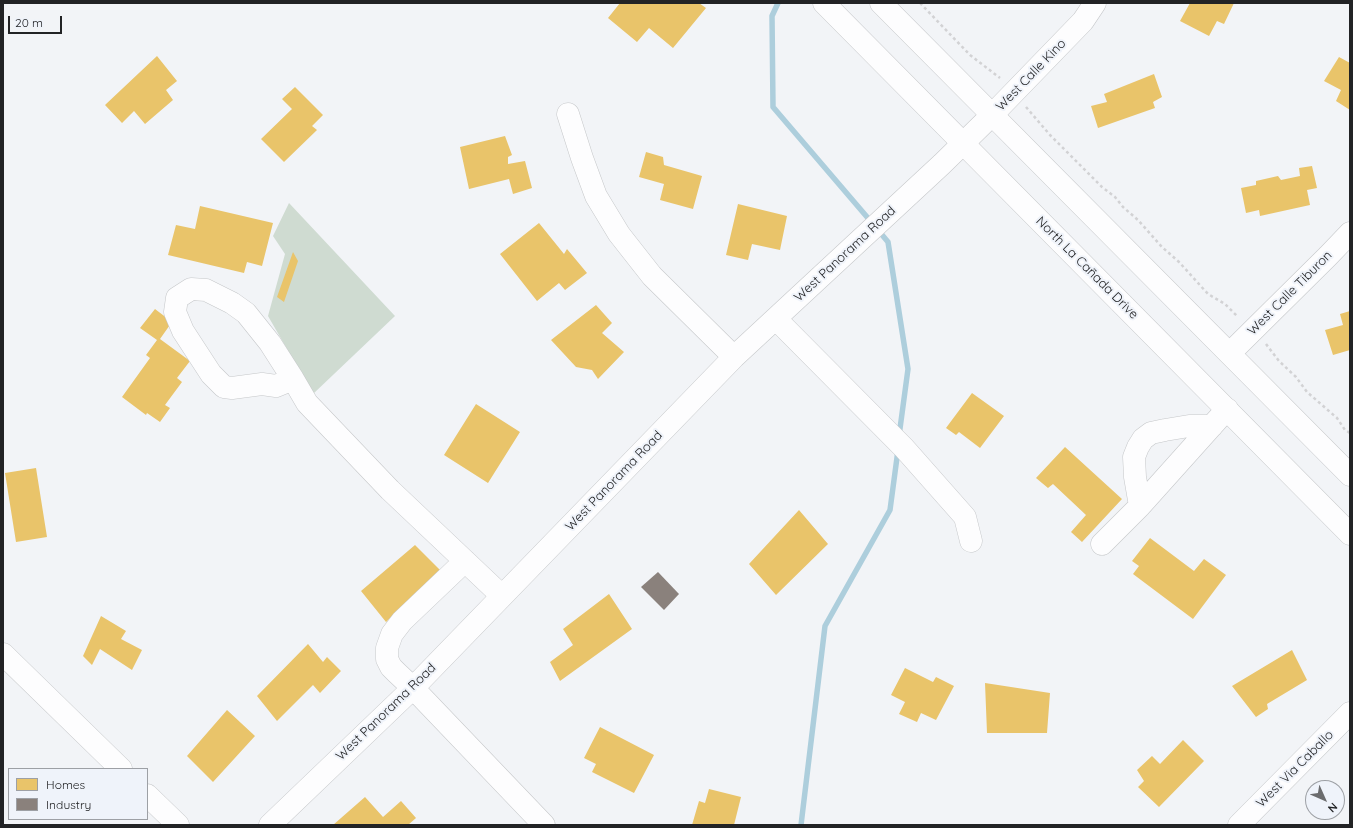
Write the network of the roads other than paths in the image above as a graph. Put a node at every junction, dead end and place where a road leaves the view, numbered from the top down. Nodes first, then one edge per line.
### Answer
1 (824, 3) edge
2 (881, 3) edge
3 (1095, 3) edge
4 (568, 114) dead end
5 (992, 115) junction
6 (963, 143) junction
7 (1350, 233) edge
8 (776, 318) junction
9 (1230, 353) junction
10 (734, 357) junction
11 (293, 379) junction
12 (1227, 409) junction
13 (1212, 426) junction
14 (1350, 475) edge
15 (1140, 506) junction
16 (1350, 534) edge
17 (971, 541) dead end
18 (1102, 544) dead end
19 (465, 560) junction
20 (502, 596) junction
21 (3, 654) edge
22 (413, 688) junction
23 (1350, 714) edge
24 (120, 768) edge
25 (148, 796) edge
26 (178, 825) edge
27 (270, 825) edge
28 (544, 825) edge
29 (1240, 825) edge

1 - 6 street, North La Cañada Drive
2 - 5 street
3 - 5 street, West Calle Kino
4 - 10 street
5 - 6 street, West Calle Kino
5 - 9 street
6 - 8 street, West Panorama Road
6 - 12 street, North La Cañada Drive
7 - 9 street, West Calle Tiburon
8 - 10 street, West Panorama Road
8 - 17 street
9 - 14 street
10 - 20 street, West Panorama Road
11 - 11 street
11 - 19 street
12 - 13 street
12 - 16 street, North La Cañada Drive
13 - 15 street
13 - 15 street
15 - 18 street
19 - 20 street
19 - 22 street
20 - 22 street, West Panorama Road
21 - 24 street
22 - 27 street, West Panorama Road
22 - 28 street
23 - 29 street, West Via Caballo
25 - 26 street

